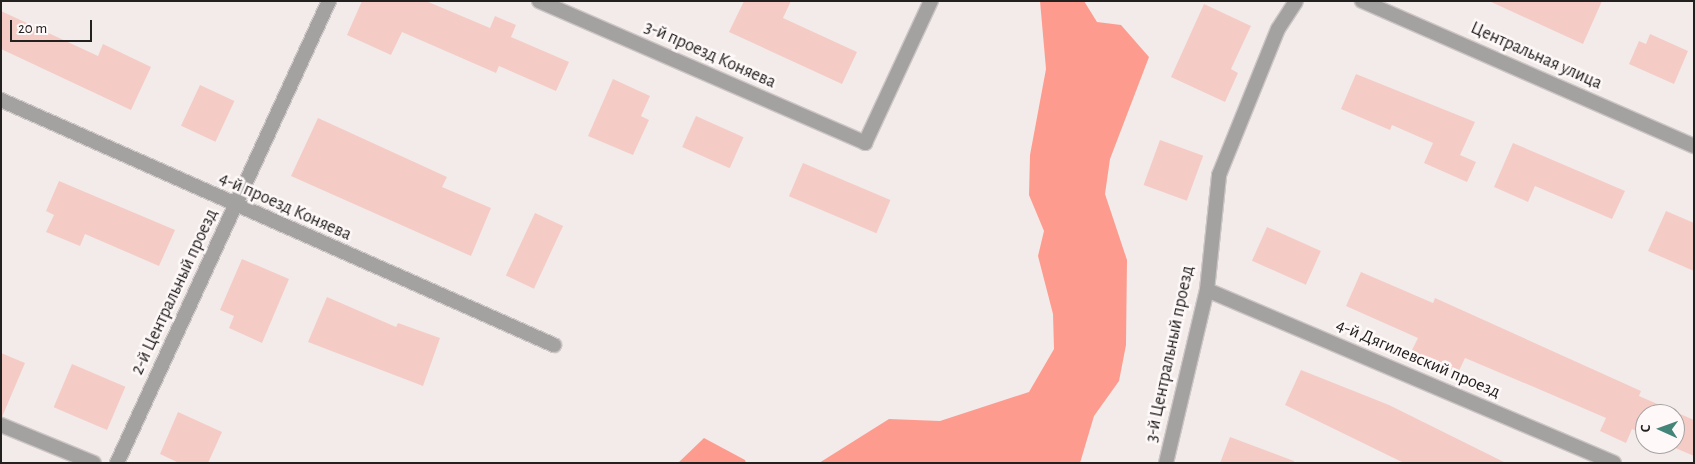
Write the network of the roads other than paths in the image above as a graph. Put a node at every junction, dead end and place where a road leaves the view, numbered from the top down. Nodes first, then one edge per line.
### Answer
1 (329, 1) edge
2 (539, 1) edge
3 (931, 1) edge
4 (1296, 1) edge
5 (1362, 1) edge
6 (1, 100) edge
7 (1694, 146) edge
8 (235, 206) junction
9 (1207, 290) junction
10 (554, 345) dead end
11 (1, 426) edge
12 (94, 463) edge
13 (117, 463) edge
14 (1166, 463) edge
15 (1614, 463) edge

1 - 8 street, 2-й Центральный проезд
2 - 3 street, 3-й проезд Коняева
4 - 9 street, 3-й Центральный проезд
5 - 7 street, Центральная улица
6 - 8 street, 4-й проезд Коняева
8 - 10 street, 4-й проезд Коняева
8 - 13 street, 2-й Центральный проезд
9 - 14 street, 3-й Центральный проезд
9 - 15 street, 4-й Дягилевский проезд
11 - 12 street

